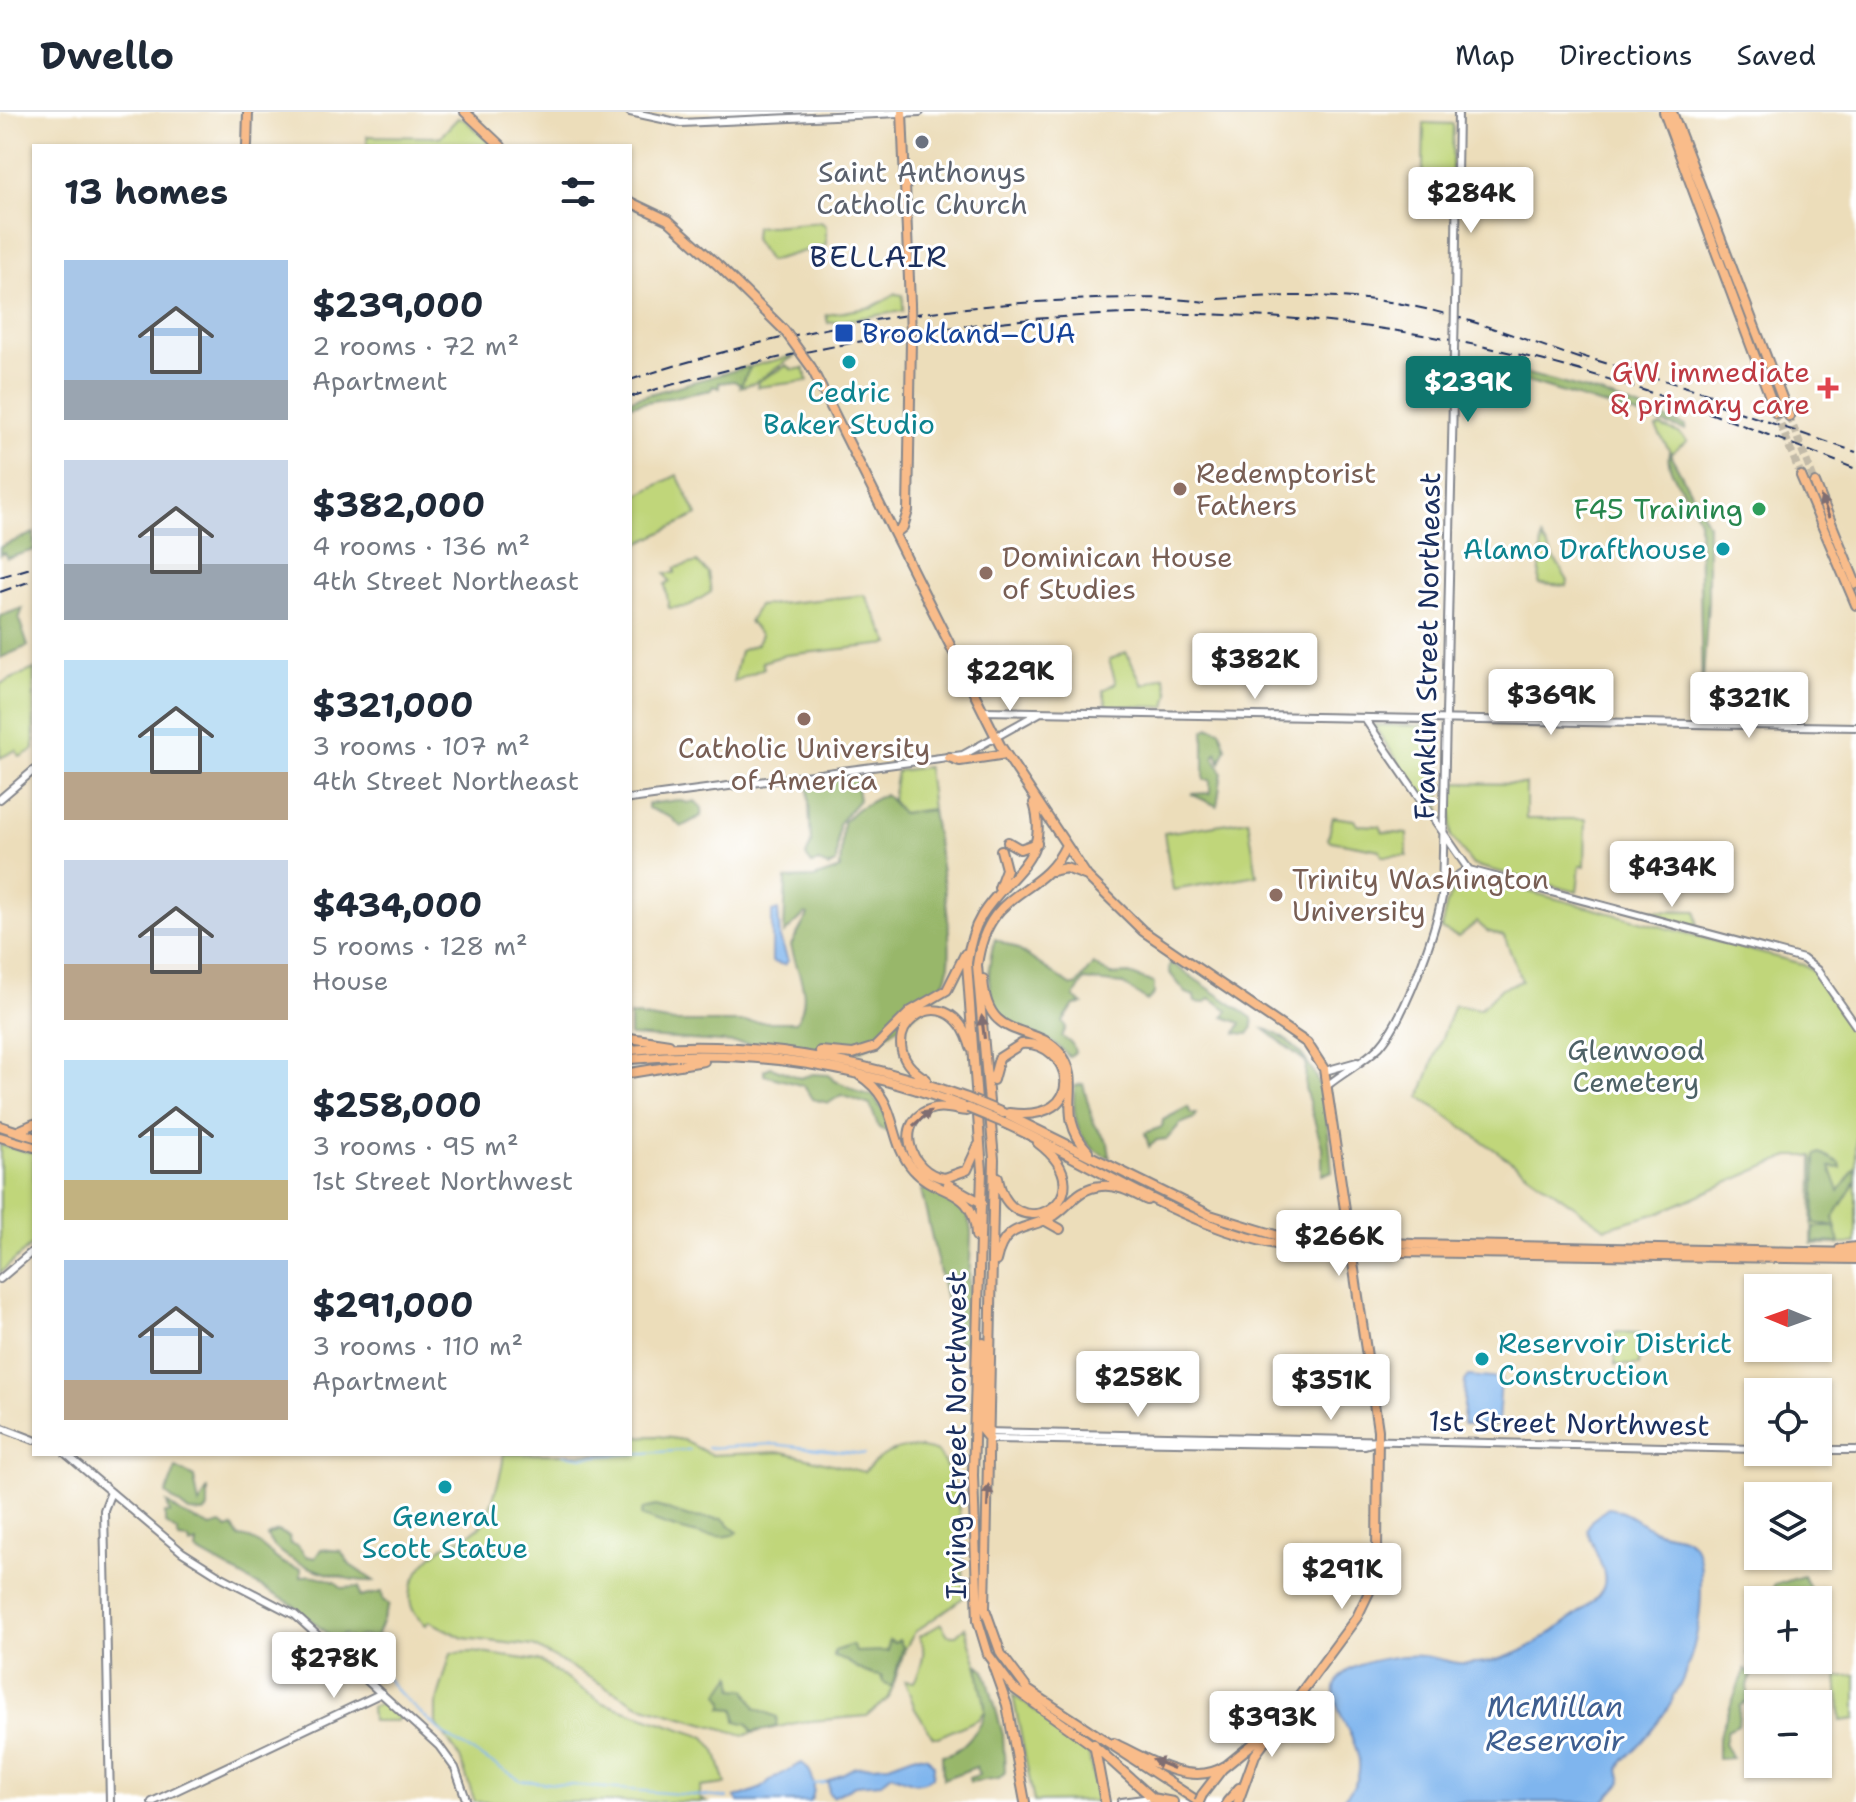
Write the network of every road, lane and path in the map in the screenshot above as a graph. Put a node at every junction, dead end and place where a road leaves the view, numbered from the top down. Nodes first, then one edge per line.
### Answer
1 (248, 112) edge
2 (465, 112) edge
3 (630, 112) edge
4 (902, 112) edge
5 (920, 112) edge
6 (1458, 112) edge
7 (1664, 112) edge
8 (1672, 112) edge
9 (247, 144) edge
10 (499, 144) edge
11 (632, 203) edge
12 (1776, 413) tunnel mouth
13 (1789, 416) tunnel mouth
14 (1801, 476) tunnel mouth
15 (1815, 483) tunnel mouth
16 (896, 533) junction
17 (1856, 584) edge
18 (1856, 605) edge
19 (983, 711) junction
20 (1039, 713) junction
21 (1365, 718) junction
22 (1447, 720) junction
23 (1856, 727) edge
24 (997, 738) junction
25 (1006, 754) junction
26 (949, 757) junction
27 (32, 772) edge
28 (1031, 793) junction
29 (0, 799) edge
30 (632, 799) edge
31 (1445, 837) junction
32 (1008, 842) dead end
33 (1037, 843) junction
34 (1066, 845) junction
35 (1001, 850) dead end
36 (1468, 869) junction
37 (1051, 871) junction
38 (1087, 876) junction
39 (1443, 885) junction
40 (1022, 889) junction
41 (991, 903) junction
42 (973, 935) junction
43 (1856, 1026) edge
44 (632, 1038) edge
45 (690, 1046) junction
46 (632, 1050) edge
47 (795, 1052) junction
48 (739, 1056) junction
49 (632, 1059) edge
50 (1360, 1061) junction
51 (1325, 1071) junction
52 (854, 1072) junction
53 (632, 1073) edge
54 (978, 1073) junction
55 (1328, 1085) junction
56 (940, 1088) junction
57 (992, 1105) junction
58 (968, 1110) junction
59 (1003, 1113) junction
60 (981, 1118) junction
61 (32, 1125) edge
62 (0, 1126) edge
63 (18, 1131) junction
64 (1021, 1131) junction
65 (993, 1132) junction
66 (32, 1135) edge
67 (0, 1137) edge
68 (32, 1146) edge
69 (1094, 1157) junction
70 (924, 1178) junction
71 (982, 1207) junction
72 (1060, 1210) junction
73 (1184, 1213) junction
74 (1043, 1220) junction
75 (1352, 1247) junction
76 (32, 1252) edge
77 (1856, 1253) edge
78 (992, 1278) junction
79 (0, 1279) edge
80 (978, 1300) junction
81 (0, 1427) edge
82 (984, 1434) junction
83 (32, 1439) edge
84 (1378, 1441) junction
85 (1744, 1449) edge
86 (1832, 1450) edge
87 (1856, 1450) edge
88 (68, 1456) edge
89 (111, 1492) junction
90 (988, 1654) junction
91 (382, 1693) junction
92 (1277, 1723) junction
93 (1098, 1743) junction
94 (1225, 1766) junction
95 (1242, 1784) junction
96 (1201, 1798) edge
97 (1154, 1800) edge
98 (110, 1802) edge
99 (152, 1802) edge
100 (467, 1802) edge
101 (1025, 1802) edge
102 (1105, 1802) edge
103 (1121, 1802) edge
104 (1173, 1802) edge
105 (1227, 1802) edge
106 (1238, 1802) edge

1 - 9 main road
2 - 10 main road
3 - 4 street
4 - 5 street
4 - 16 main road, bridge
6 - 22 street, Franklin Street Northeast, bridge
7 - 12 main road
8 - 13 main road
11 - 16 main road, bridge
14 - 18 main road
17 -> 15 main road
16 - 19 main road
19 - 20 street
19 - 24 main road
20 - 21 street
20 - 24 street
21 - 22 street
21 - 31 street
22 - 23 street
22 - 31 street, Franklin Street Northeast
24 - 25 main road
24 - 26 street
25 - 26 main road
25 - 28 main road
26 - 30 street
27 - 29 street
28 - 33 main road
28 - 34 main road
31 - 36 street
31 - 39 street, Franklin Street Northeast
32 - 33 main road
33 - 41 main road
34 - 37 main road
34 - 38 main road
35 - 41 main road
36 - 39 street
36 - 43 street
37 - 38 main road
37 - 40 main road
38 - 51 main road
39 - 50 street, Franklin Street Northeast
57 -> 40 main road
40 - 69 main road
41 - 42 main road
42 - 47 main road
42 - 54 main road
44 - 45 main road
45 - 46 main road
45 - 47 main road
47 - 56 main road
48 - 49 main road
48 - 52 main road
48 - 53 main road
50 - 51 street, Franklin Street Northeast
50 - 55 street, Franklin Street Northeast
51 - 55 main road
52 - 58 main road
52 - 70 main road
54 - 56 main road
54 - 60 main road
55 - 75 main road
56 - 59 main road, bridge
57 - 59 main road
57 - 65 main road, Irving Street Northwest
58 - 60 main road, bridge
60 -> 58 main road
59 - 69 main road
60 - 64 main road, bridge
60 - 71 main road, Irving Street Northwest
61 - 63 main road
62 - 63 main road
63 - 66 main road
64 - 65 main road
64 - 73 main road
65 - 78 main road, Irving Street Northwest
67 - 68 main road
69 - 75 main road
70 - 71 main road
70 - 80 main road
71 - 80 main road, Irving Street Northwest
71 - 82 main road
72 - 73 main road
72 - 74 main road
72 - 74 main road
73 - 75 main road
74 - 78 main road
75 - 77 main road
75 - 77 main road
75 - 84 main road
76 - 79 street
78 - 82 main road, Irving Street Northwest
80 - 82 main road, Irving Street Northwest
81 - 83 street
82 - 84 street, 1st Street Northwest
82 - 90 main road, Irving Street Northwest
93 -> 82 main road, Irving Street Northwest
84 - 85 street, 1st Street Northwest
84 - 92 main road
86 - 87 street
88 - 89 street
89 - 91 street
89 - 98 street
90 - 93 main road, Irving Street Northwest
90 - 101 main road
91 - 99 street
91 - 100 street
92 - 94 main road
92 - 95 main road
94 -> 93 main road
93 - 96 main road
93 - 97 main road
93 - 102 main road, Irving Street Northwest
94 - 96 main road
95 - 105 main road
95 - 106 main road
97 - 103 street
97 - 104 main road

